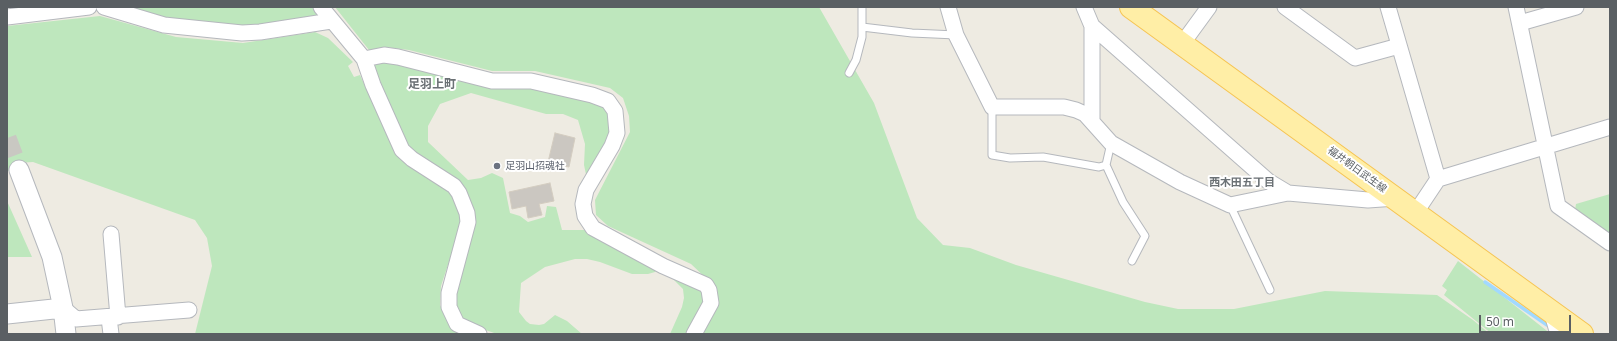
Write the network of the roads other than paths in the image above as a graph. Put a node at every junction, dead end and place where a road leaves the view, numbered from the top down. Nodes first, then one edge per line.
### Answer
1 (89, 7) edge
2 (104, 7) edge
3 (321, 7) edge
4 (862, 7) edge
5 (948, 7) edge
6 (1084, 7) edge
7 (1131, 7) edge
8 (1209, 7) edge
9 (1285, 7) edge
10 (1388, 7) edge
11 (1516, 7) edge
12 (1576, 7) edge
13 (7, 17) edge
14 (331, 21) junction
15 (1520, 23) junction
16 (1092, 26) junction
17 (862, 27) junction
18 (956, 35) junction
19 (1182, 44) junction
20 (1399, 46) junction
21 (364, 58) junction
22 (848, 74) dead end
23 (992, 107) junction
24 (1092, 121) junction
25 (1610, 127) edge
26 (1112, 143) junction
27 (1546, 146) junction
28 (1106, 164) junction
29 (19, 170) tunnel mouth
30 (1438, 179) junction
31 (1288, 193) junction
32 (1396, 198) junction
33 (1230, 205) junction
34 (1416, 212) junction
35 (111, 234) dead end
36 (1610, 243) edge
37 (1132, 261) dead end
38 (1270, 290) dead end
39 (63, 308) junction
40 (189, 310) dead end
41 (7, 314) edge
42 (114, 317) junction
43 (1555, 324) edge
44 (66, 334) edge
45 (111, 334) edge
46 (479, 334) edge
47 (694, 334) edge
48 (1582, 334) edge

1 - 13 street
2 - 14 street
3 - 14 street
4 - 17 lane
5 - 18 street
6 - 16 street
7 - 19 main road, 福井朝日武生線
8 - 19 street
9 - 20 street
10 - 20 street
11 - 15 street
12 - 15 street
14 - 21 street
15 - 27 street
16 - 24 street
16 - 31 street
17 - 18 lane
17 - 22 lane
18 - 23 street
19 - 32 main road, 福井朝日武生線
20 - 30 street
21 - 46 street
21 - 47 street
23 - 24 street
23 - 28 lane
24 - 26 street
25 - 27 street
26 - 28 lane
26 - 33 street
27 - 30 street
27 - 36 street
28 - 37 lane
29 - 39 street
30 - 34 street
31 - 32 street
31 - 33 street
32 - 34 main road, 福井朝日武生線
33 - 38 lane
34 - 43 main road, 福井朝日武生線
35 - 42 street
39 - 41 street
39 - 42 street
39 - 44 street
40 - 42 street
42 - 45 street
43 - 48 main road, 福井朝日武生線

